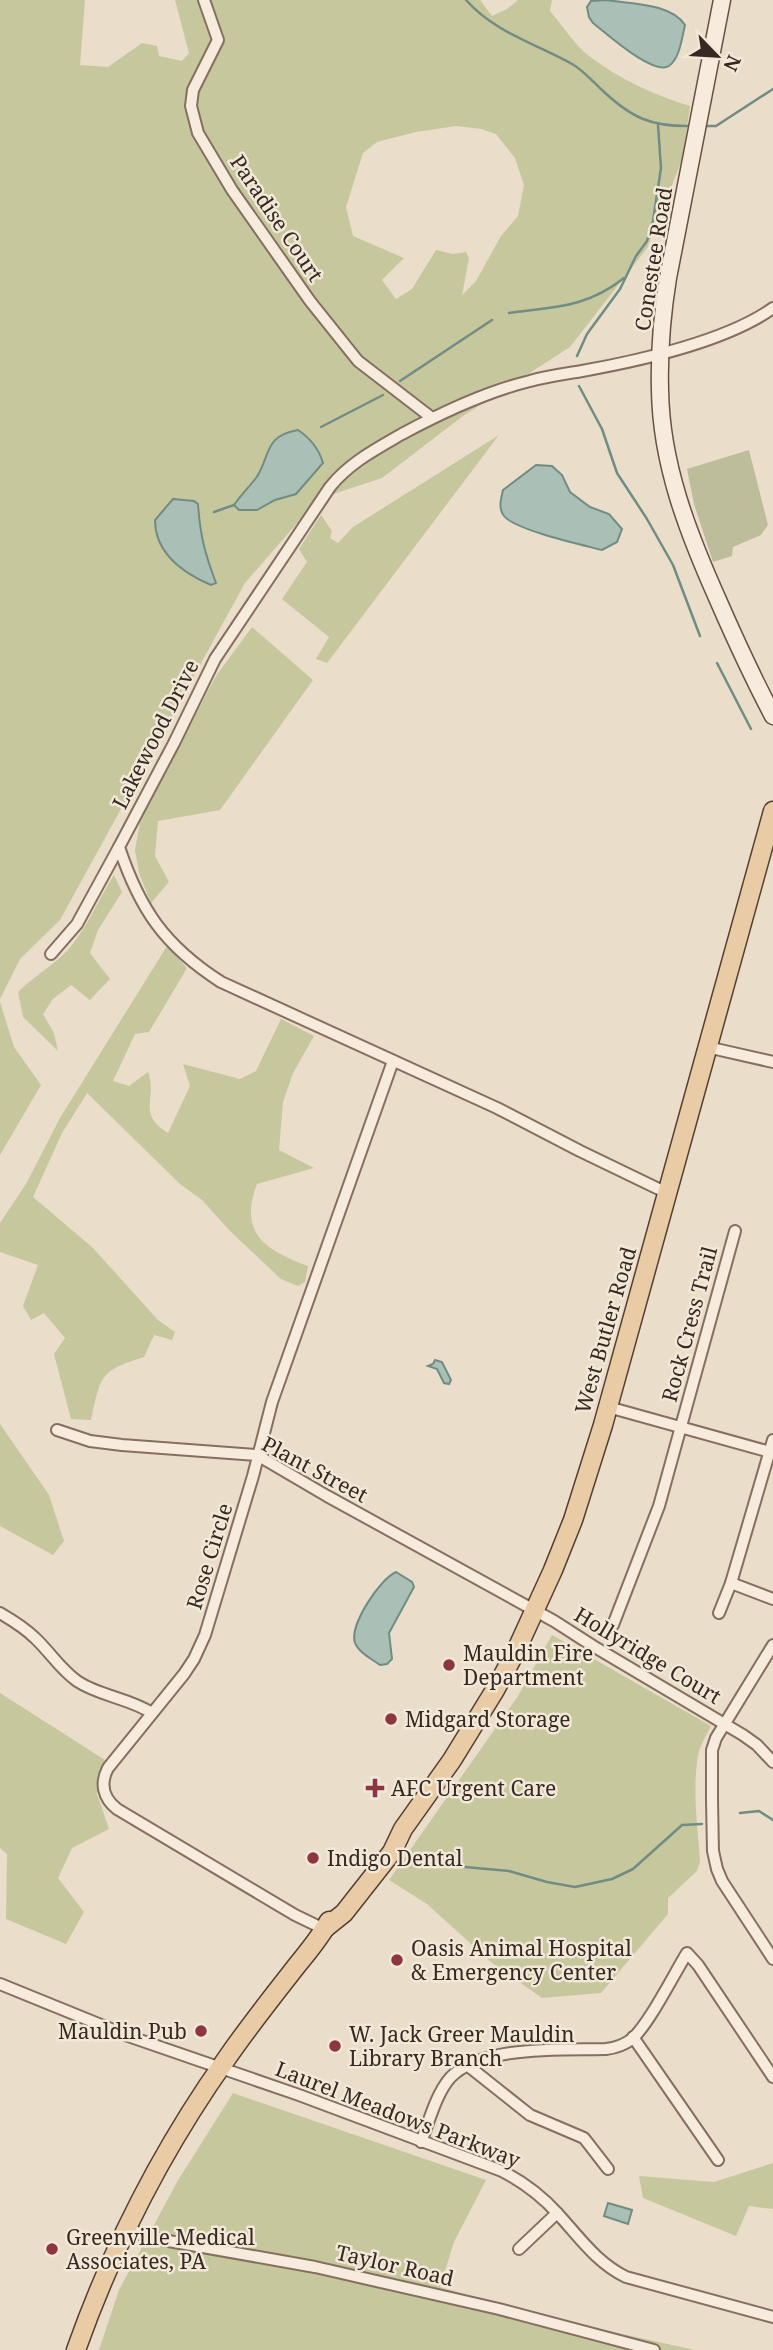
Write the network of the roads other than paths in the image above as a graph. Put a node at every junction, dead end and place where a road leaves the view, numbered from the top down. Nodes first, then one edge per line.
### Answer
1 (204, 0) edge
2 (722, 0) edge
3 (773, 308) edge
4 (661, 352) junction
5 (432, 418) junction
6 (773, 716) edge
7 (773, 811) edge
8 (119, 847) junction
9 (51, 954) dead end
10 (708, 1047) junction
11 (393, 1061) junction
12 (773, 1062) edge
13 (667, 1193) junction
14 (735, 1231) dead end
15 (608, 1407) junction
16 (681, 1427) junction
17 (57, 1430) dead end
18 (773, 1440) edge
19 (770, 1452) junction
20 (257, 1455) junction
21 (732, 1583) junction
22 (773, 1599) edge
23 (534, 1609) junction
24 (0, 1612) edge
25 (719, 1613) dead end
26 (613, 1625) dead end
27 (773, 1645) edge
28 (152, 1713) junction
29 (724, 1723) junction
30 (773, 1762) edge
31 (324, 1929) junction
32 (773, 1959) edge
33 (2, 1989) edge
34 (634, 2037) junction
35 (467, 2065) junction
36 (219, 2069) junction
37 (773, 2077) edge
38 (421, 2142) junction
39 (718, 2160) dead end
40 (608, 2168) dead end
41 (557, 2213) junction
42 (127, 2227) junction
43 (520, 2249) dead end
44 (773, 2317) edge
45 (76, 2350) edge
46 (654, 2350) edge

1 - 5 street, Paradise Court
2 - 4 main road, Conestee Road
3 - 4 street, Lakewood Drive
4 - 5 street, Lakewood Drive
4 - 6 main road, Conestee Road
5 - 8 street, Lakewood Drive
7 - 10 main road, West Butler Road
8 - 9 street, Lakewood Drive
8 - 11 street
10 - 12 street
10 - 13 main road, West Butler Road
11 - 13 street
11 - 20 street, Rose Circle
13 - 15 main road, West Butler Road
14 - 16 street, Rock Cress Trail
15 - 16 street
15 - 23 main road, West Butler Road
16 - 19 street
16 - 26 street, Rock Cress Trail
17 - 20 street, Plant Street
18 - 19 street
19 - 21 street
20 - 23 street, Plant Street
20 - 28 street, Rose Circle
21 - 22 street
21 - 25 street
23 - 29 street, Hollyridge Court
23 - 31 main road, West Butler Road
24 - 28 street
27 - 29 street
28 - 31 street, Rose Circle
29 - 30 street, Hollyridge Court
29 - 32 street
31 - 36 main road, West Butler Road
33 - 36 street, Laurel Meadows Parkway
34 - 35 street
34 - 37 street
34 - 39 street
35 - 38 street
35 - 40 street
36 - 38 street, Laurel Meadows Parkway
36 - 42 main road, West Butler Road
38 - 41 street, Laurel Meadows Parkway
41 - 43 street
41 - 44 street, Laurel Meadows Parkway
42 - 45 main road, West Butler Road
42 - 46 street, Taylor Road

